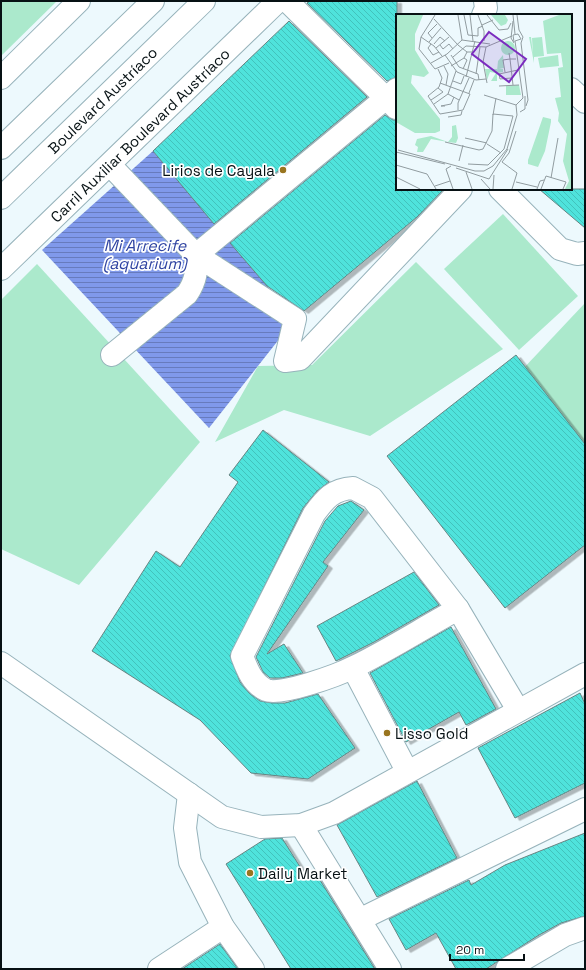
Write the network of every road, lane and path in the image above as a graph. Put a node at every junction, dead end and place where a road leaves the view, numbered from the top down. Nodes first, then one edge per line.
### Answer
1 (79, 1) edge
2 (153, 1) edge
3 (204, 1) edge
4 (278, 1) edge
5 (287, 1) edge
6 (1, 78) edge
7 (572, 90) edge
8 (393, 98) edge
9 (585, 102) edge
10 (1, 148) edge
11 (110, 165) junction
12 (460, 190) edge
13 (501, 190) edge
14 (1, 198) edge
15 (585, 253) edge
16 (196, 256) junction
17 (1, 269) edge
18 (112, 355) dead end
19 (458, 609) junction
20 (1, 663) edge
21 (353, 668) junction
22 (584, 678) edge
23 (518, 710) junction
24 (407, 771) junction
25 (189, 794) junction
26 (585, 809) edge
27 (301, 825) junction
28 (361, 919) junction
29 (223, 927) junction
30 (585, 928) edge
31 (532, 963) edge
32 (159, 969) edge
33 (253, 969) edge
34 (390, 969) edge
35 (507, 969) edge

1 - 6 street
2 - 10 street
3 - 14 street, Boulevard Austríaco
4 - 11 street, Carril Auxiliar Boulevard Austríaco
5 - 8 street
7 - 9 street
8 - 16 street
11 - 16 street
11 - 17 street, Carril Auxiliar Boulevard Austríaco
12 - 16 street
13 - 15 street
16 - 18 street
19 - 21 street
19 - 21 street
19 - 23 street
20 - 25 street
21 - 24 street
22 - 23 street
23 - 24 street
24 - 27 street
25 - 27 street
25 - 29 street
26 - 28 street
27 - 28 street
28 - 34 street
29 - 32 street
29 - 33 street
30 - 31 street
31 - 35 street

